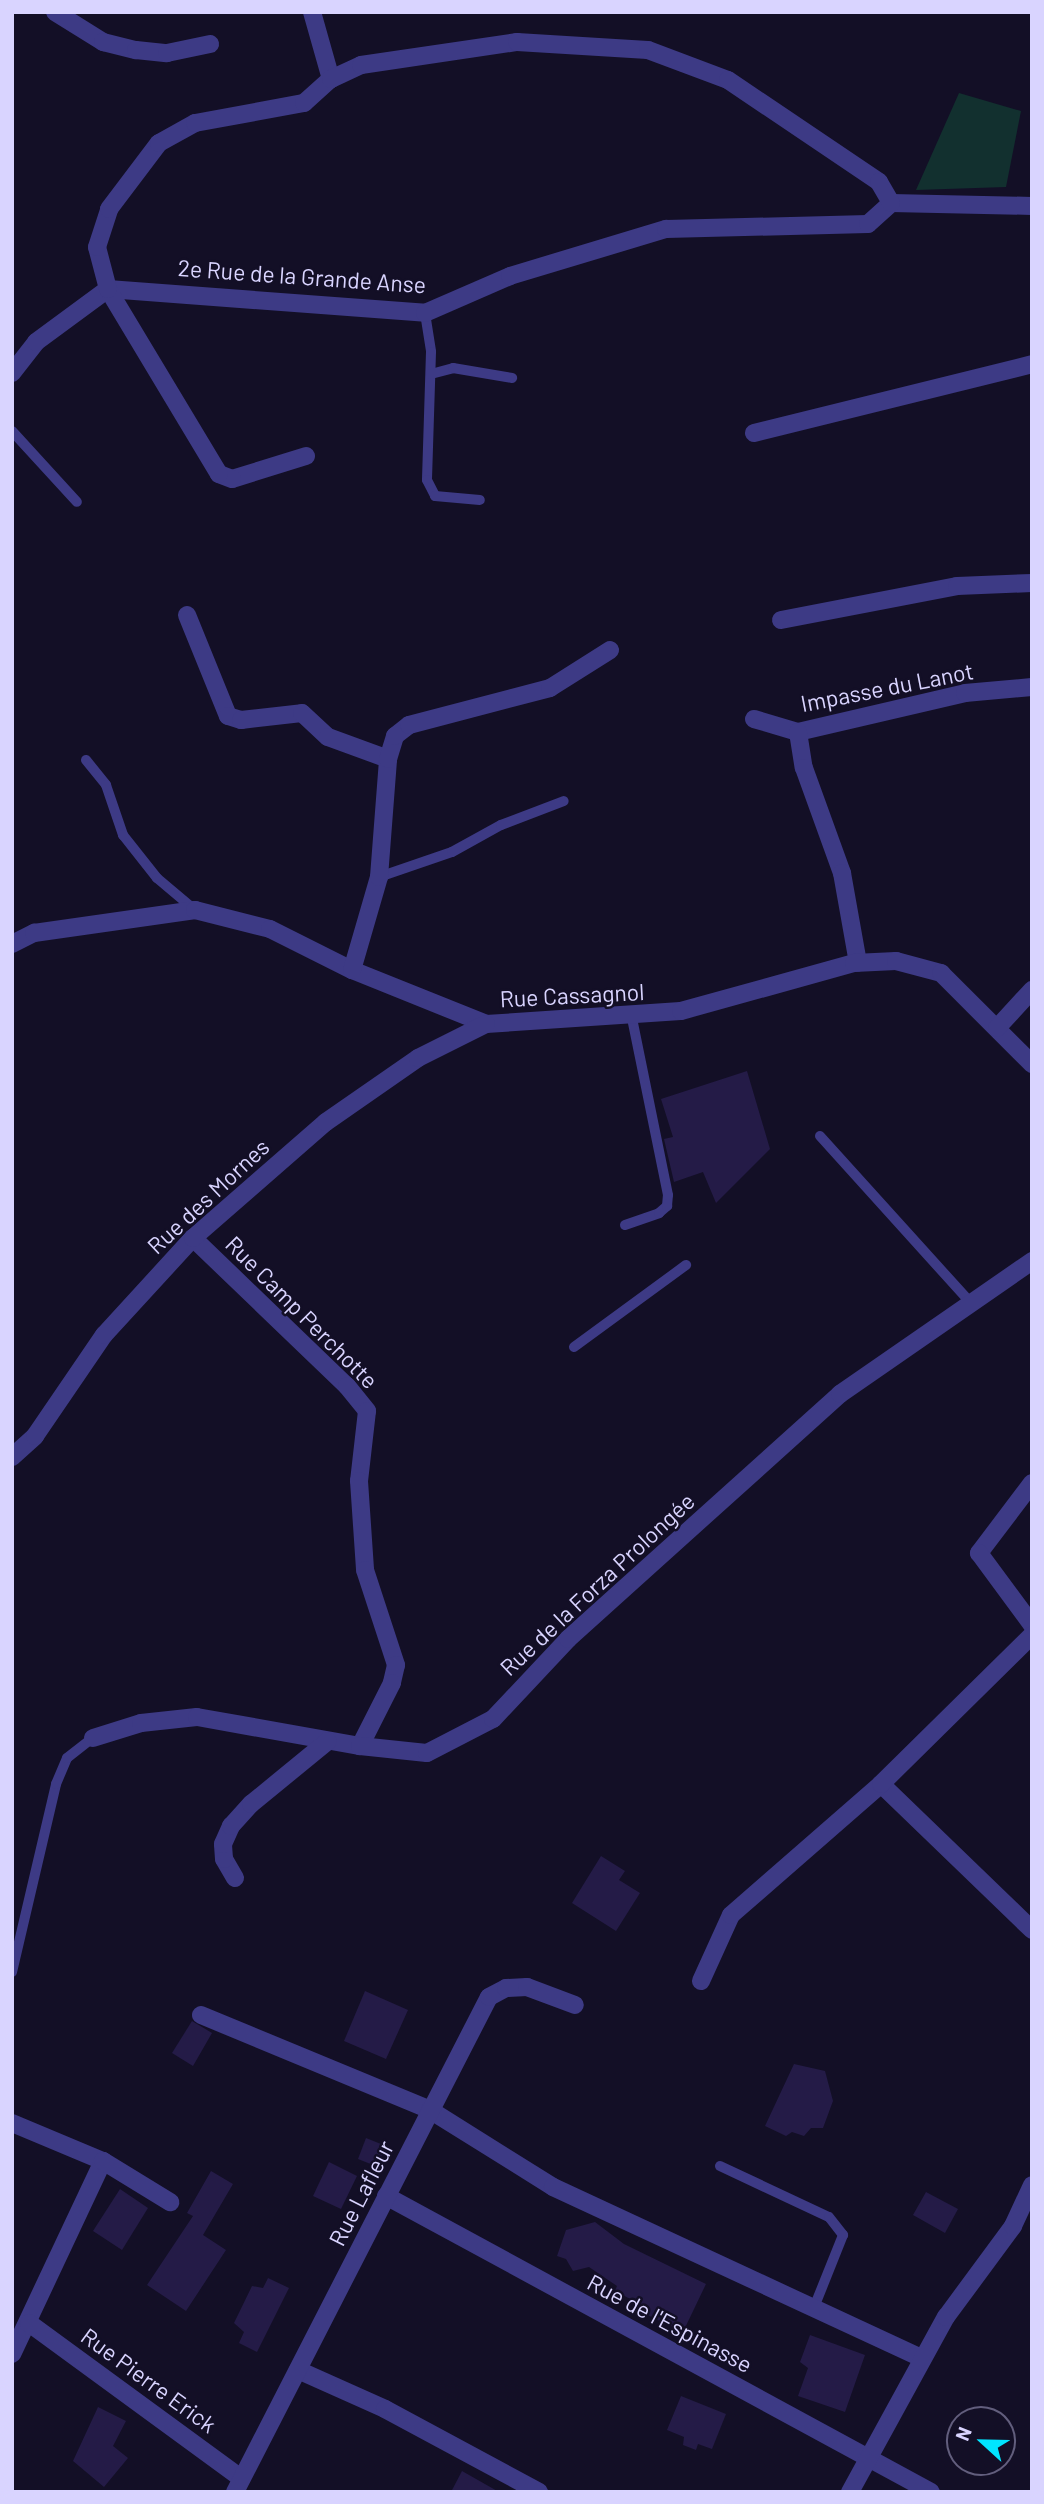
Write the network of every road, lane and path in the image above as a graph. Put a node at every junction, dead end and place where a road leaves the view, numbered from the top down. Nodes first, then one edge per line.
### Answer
1 (55, 12) edge
2 (312, 12) edge
3 (210, 44) dead end
4 (331, 79) junction
5 (891, 203) junction
6 (1032, 206) edge
7 (108, 289) junction
8 (425, 313) junction
9 (1032, 364) edge
10 (12, 373) edge
11 (431, 374) junction
12 (512, 378) dead end
13 (12, 431) edge
14 (754, 433) dead end
15 (306, 456) dead end
16 (480, 500) dead end
17 (77, 502) dead end
18 (1032, 583) edge
19 (187, 615) dead end
20 (781, 620) dead end
21 (610, 650) dead end
22 (1032, 687) edge
23 (754, 719) dead end
24 (798, 732) junction
25 (388, 759) junction
26 (86, 760) dead end
27 (564, 801) dead end
28 (379, 877) junction
29 (195, 910) junction
30 (12, 944) edge
31 (858, 963) junction
32 (352, 970) junction
33 (1032, 990) edge
34 (632, 1018) junction
35 (486, 1024) junction
36 (997, 1028) junction
37 (1032, 1064) edge
38 (820, 1136) dead end
39 (625, 1225) dead end
40 (193, 1238) junction
41 (1032, 1261) edge
42 (686, 1265) dead end
43 (971, 1303) junction
44 (574, 1347) dead end
45 (12, 1457) edge
46 (1032, 1483) edge
47 (1032, 1625) edge
48 (1032, 1635) edge
49 (93, 1738) joint
50 (328, 1741) junction
51 (360, 1746) junction
52 (881, 1784) junction
53 (235, 1878) dead end
54 (1032, 1930) edge
55 (12, 1972) edge
56 (701, 1981) dead end
57 (575, 2005) dead end
58 (201, 2015) dead end
59 (430, 2110) junction
60 (12, 2123) edge
61 (103, 2161) junction
62 (720, 2166) dead end
63 (1032, 2185) edge
64 (387, 2196) junction
65 (170, 2202) dead end
66 (813, 2310) junction
67 (29, 2323) junction
68 (12, 2354) edge
69 (922, 2358) junction
70 (298, 2370) junction
71 (870, 2456) junction
72 (238, 2485) edge
73 (539, 2492) edge
74 (850, 2492) edge
75 (931, 2492) edge

1 - 3 street
2 - 4 street
4 - 5 street
4 - 7 street
5 - 6 street
5 - 8 street, 2e Rue de la Grande Anse
7 - 8 street, 2e Rue de la Grande Anse
7 - 10 street
7 - 15 street
8 - 11 lane
9 - 14 street
11 - 12 lane
11 - 16 lane
13 - 17 lane
18 - 20 street
19 - 25 street
21 - 25 street
22 - 24 street, Impasse du Lanot
23 - 24 street, Impasse du Lanot
24 - 31 street
25 - 28 street
26 - 29 lane
27 - 28 lane
28 - 32 street
29 - 30 street, Rue Cassagnol
29 - 32 street, Rue Cassagnol
31 - 34 street, Rue Cassagnol
31 - 36 street, Rue Cassagnol
32 - 35 street, Rue Cassagnol
33 - 36 street
34 - 35 street, Rue Cassagnol
34 - 39 lane
35 - 40 street, Rue des Mornes
36 - 37 street, Rue Cassagnol
38 - 43 lane
40 - 45 street, Rue des Mornes
40 - 51 street, Rue Camp Perchotte
41 - 43 street, Rue de la Forza Prolongée
42 - 44 lane
43 - 51 street, Rue de la Forza Prolongée
46 - 47 street
48 - 52 street
49 - 50 street, Rue de la Forza Prolongée
49 - 55 lane
50 - 51 street, Rue de la Forza Prolongée
50 - 53 street
52 - 54 street
52 - 56 street
57 - 59 street, Rue Lafleur
58 - 59 street
59 - 64 street, Rue Lafleur
59 - 66 street
60 - 61 street
61 - 65 street
61 - 67 street
62 - 66 lane
63 - 69 street
64 - 70 street, Rue Lafleur
64 - 71 street, Rue de l'Espinasse
66 - 69 street
67 - 68 street
67 - 72 street, Rue Pierre Erick
69 - 71 street
70 - 72 street, Rue Lafleur
70 - 73 street
71 - 74 street
71 - 75 street, Rue de l'Espinasse

